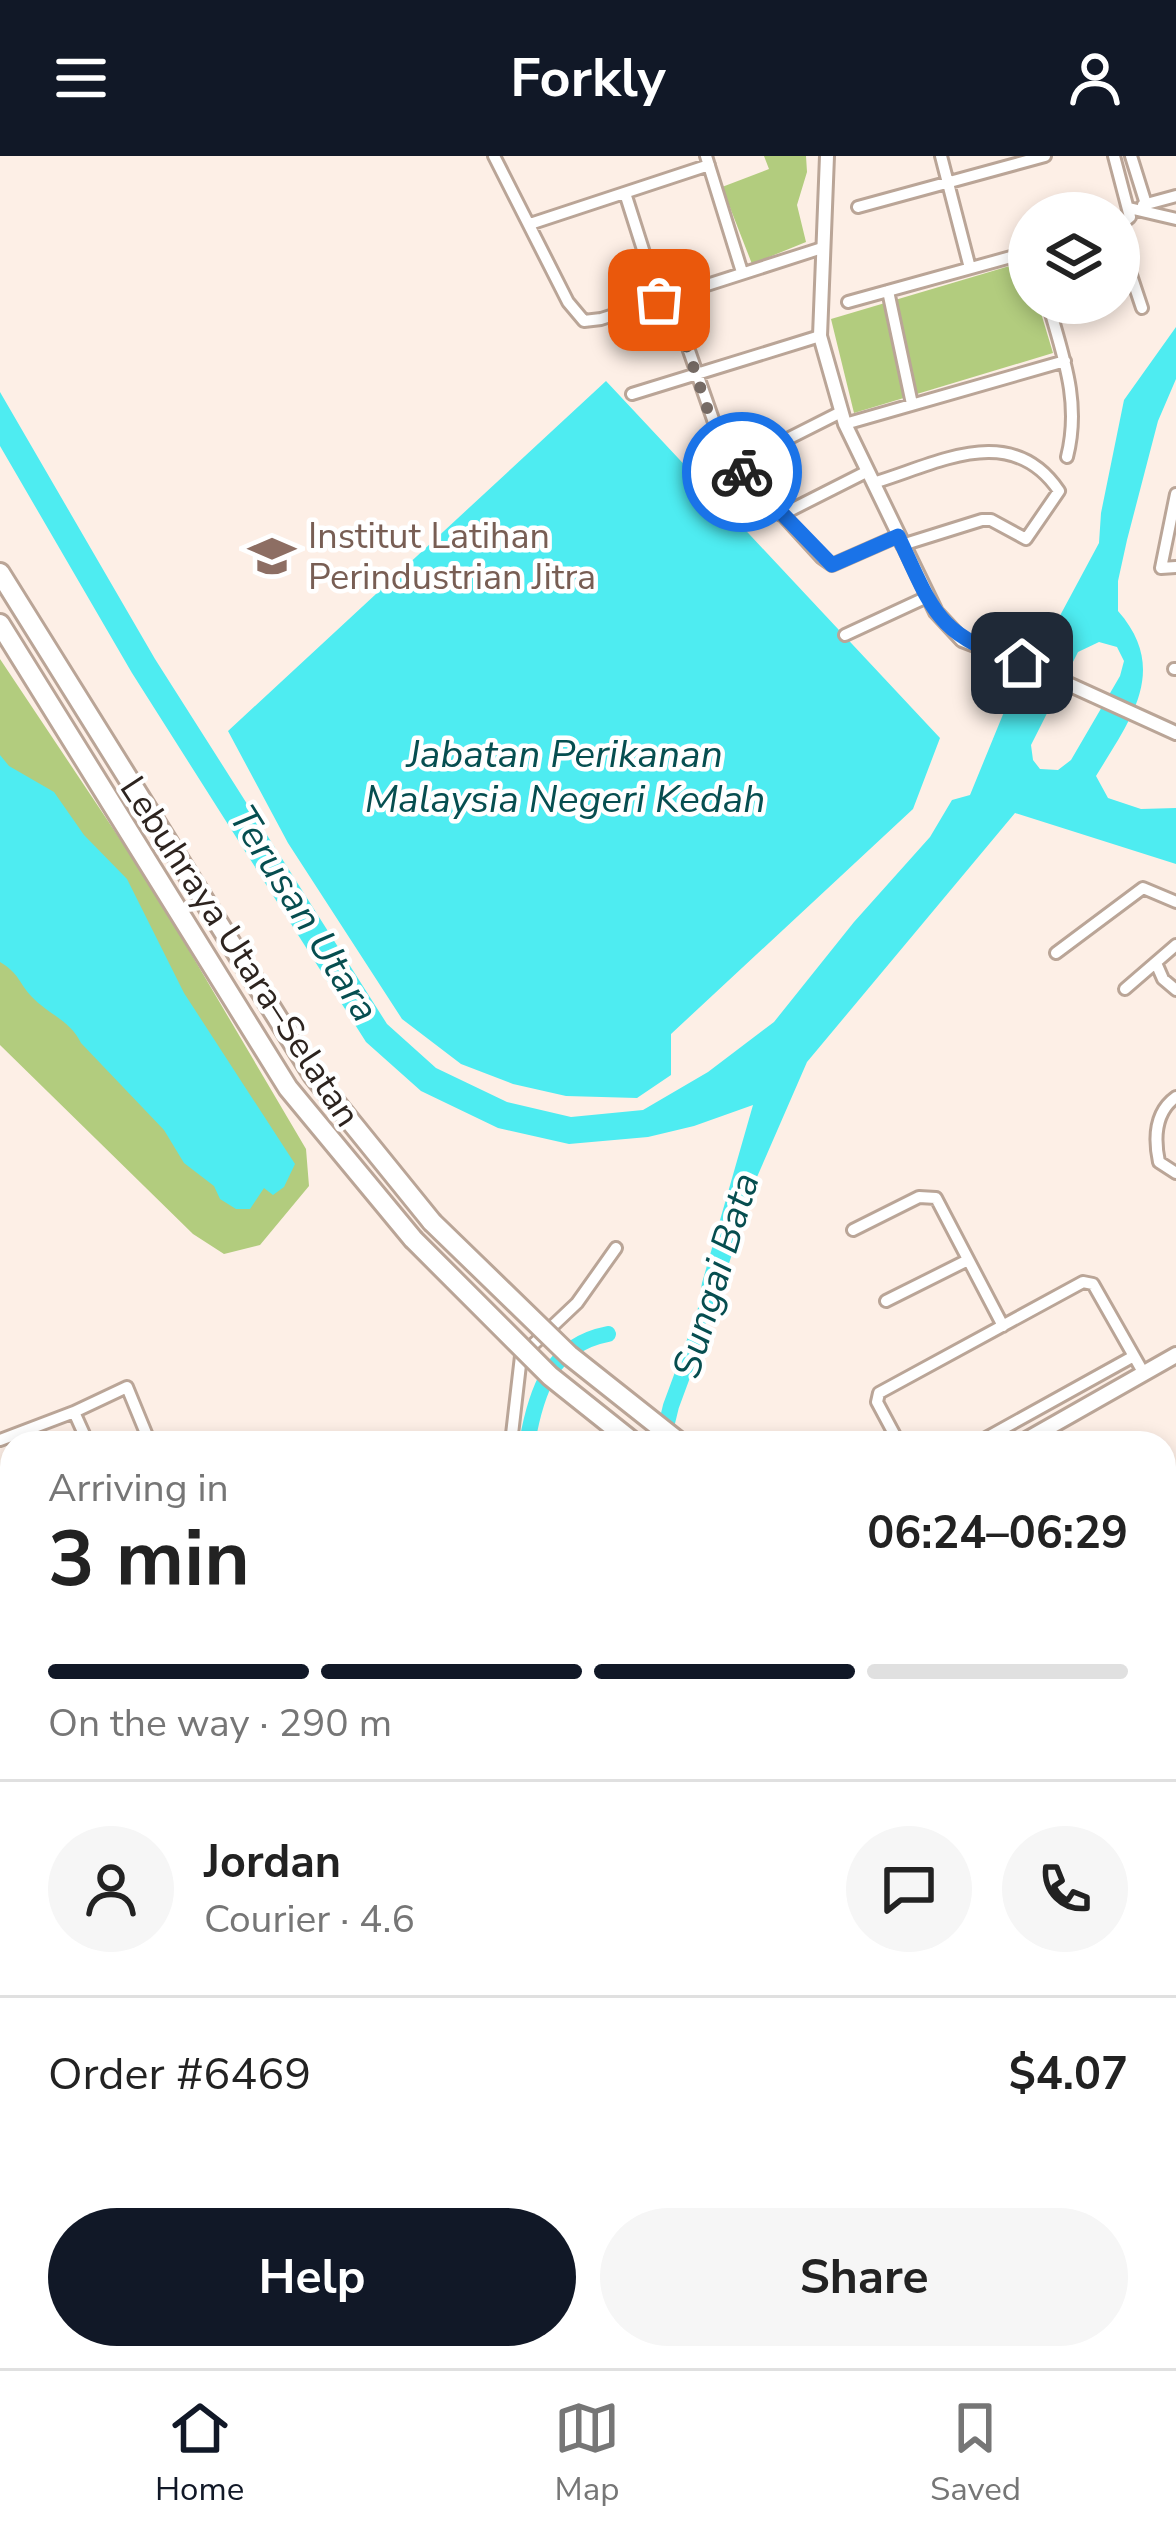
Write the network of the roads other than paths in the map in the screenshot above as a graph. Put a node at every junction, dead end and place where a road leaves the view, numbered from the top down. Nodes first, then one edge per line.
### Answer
1 (494, 156) edge
2 (827, 156) edge
3 (941, 156) edge
4 (1045, 156) edge
5 (1114, 156) edge
6 (1131, 156) edge
7 (707, 161) edge
8 (947, 182) junction
9 (1124, 192) edge
10 (625, 193) junction
11 (1176, 196) edge
12 (1146, 204) junction
13 (1140, 205) edge
14 (858, 207) dead end
15 (1140, 211) edge
16 (1176, 219) edge
17 (530, 224) junction
18 (822, 248) junction
19 (1008, 258) edge
20 (970, 268) junction
21 (742, 272) junction
22 (888, 291) junction
23 (665, 298) junction
24 (848, 302) dead end
25 (1140, 302) edge
26 (1142, 308) dead end
27 (1054, 324) edge
28 (820, 336) junction
29 (1065, 361) junction
30 (695, 374) junction
31 (632, 394) dead end
32 (912, 404) junction
33 (843, 418) junction
34 (1067, 457) dead end
35 (736, 465) junction
36 (870, 477) junction
37 (1176, 494) edge
38 (781, 515) junction
39 (900, 541) junction
40 (1176, 567) edge
41 (0, 574) edge
42 (927, 596) junction
43 (0, 624) edge
44 (845, 635) dead end
45 (1176, 733) edge
46 (1176, 902) edge
47 (1176, 945) edge
48 (1056, 953) dead end
49 (1156, 963) junction
50 (1125, 989) dead end
51 (1176, 990) edge
52 (1176, 1097) edge
53 (1176, 1173) edge
54 (853, 1230) dead end
55 (616, 1248) dead end
56 (968, 1259) junction
57 (886, 1301) dead end
58 (1003, 1326) junction
59 (1176, 1355) edge
60 (1134, 1356) junction
61 (1143, 1372) junction
62 (74, 1412) junction
63 (24, 1431) edge
64 (83, 1431) edge
65 (145, 1431) edge
66 (512, 1431) edge
67 (619, 1431) edge
68 (665, 1431) edge
69 (893, 1431) edge
70 (999, 1431) edge
71 (1042, 1431) edge

1 - 17 street
2 - 18 street
3 - 8 street
4 - 8 street
5 - 9 street
6 - 12 street
7 - 10 street
7 - 21 street
8 - 14 street
8 - 20 street
10 - 17 street
10 - 23 street
11 - 12 street
12 - 13 street
15 - 16 street
17 - 23 street
18 - 21 street
18 - 28 street
19 - 20 street
20 - 22 street
21 - 23 street
22 - 24 street
22 - 32 street
23 - 30 street
25 - 26 street
27 - 29 street
28 - 30 street
28 - 33 street
29 - 32 street
29 - 34 street
30 - 31 street
30 - 35 street
32 - 33 street
33 - 35 street
33 - 36 street
35 - 38 street
36 - 38 street
36 - 39 street
36 - 39 street
37 - 40 street
38 - 39 street
39 - 42 street
41 - 68 highway, Lebuhraya Utara–Selatan, bridge
42 - 44 street
42 - 45 street
43 - 67 highway, Lebuhraya Utara–Selatan, bridge
46 - 48 street
47 - 49 street
49 - 50 street
49 - 51 street
52 - 53 street
54 - 56 street
55 - 66 street
56 - 57 street
56 - 58 street
58 - 60 street
58 - 69 street
59 - 61 main road
60 - 61 street
60 - 70 street
61 - 71 main road
62 - 63 street
62 - 64 street
62 - 65 street

